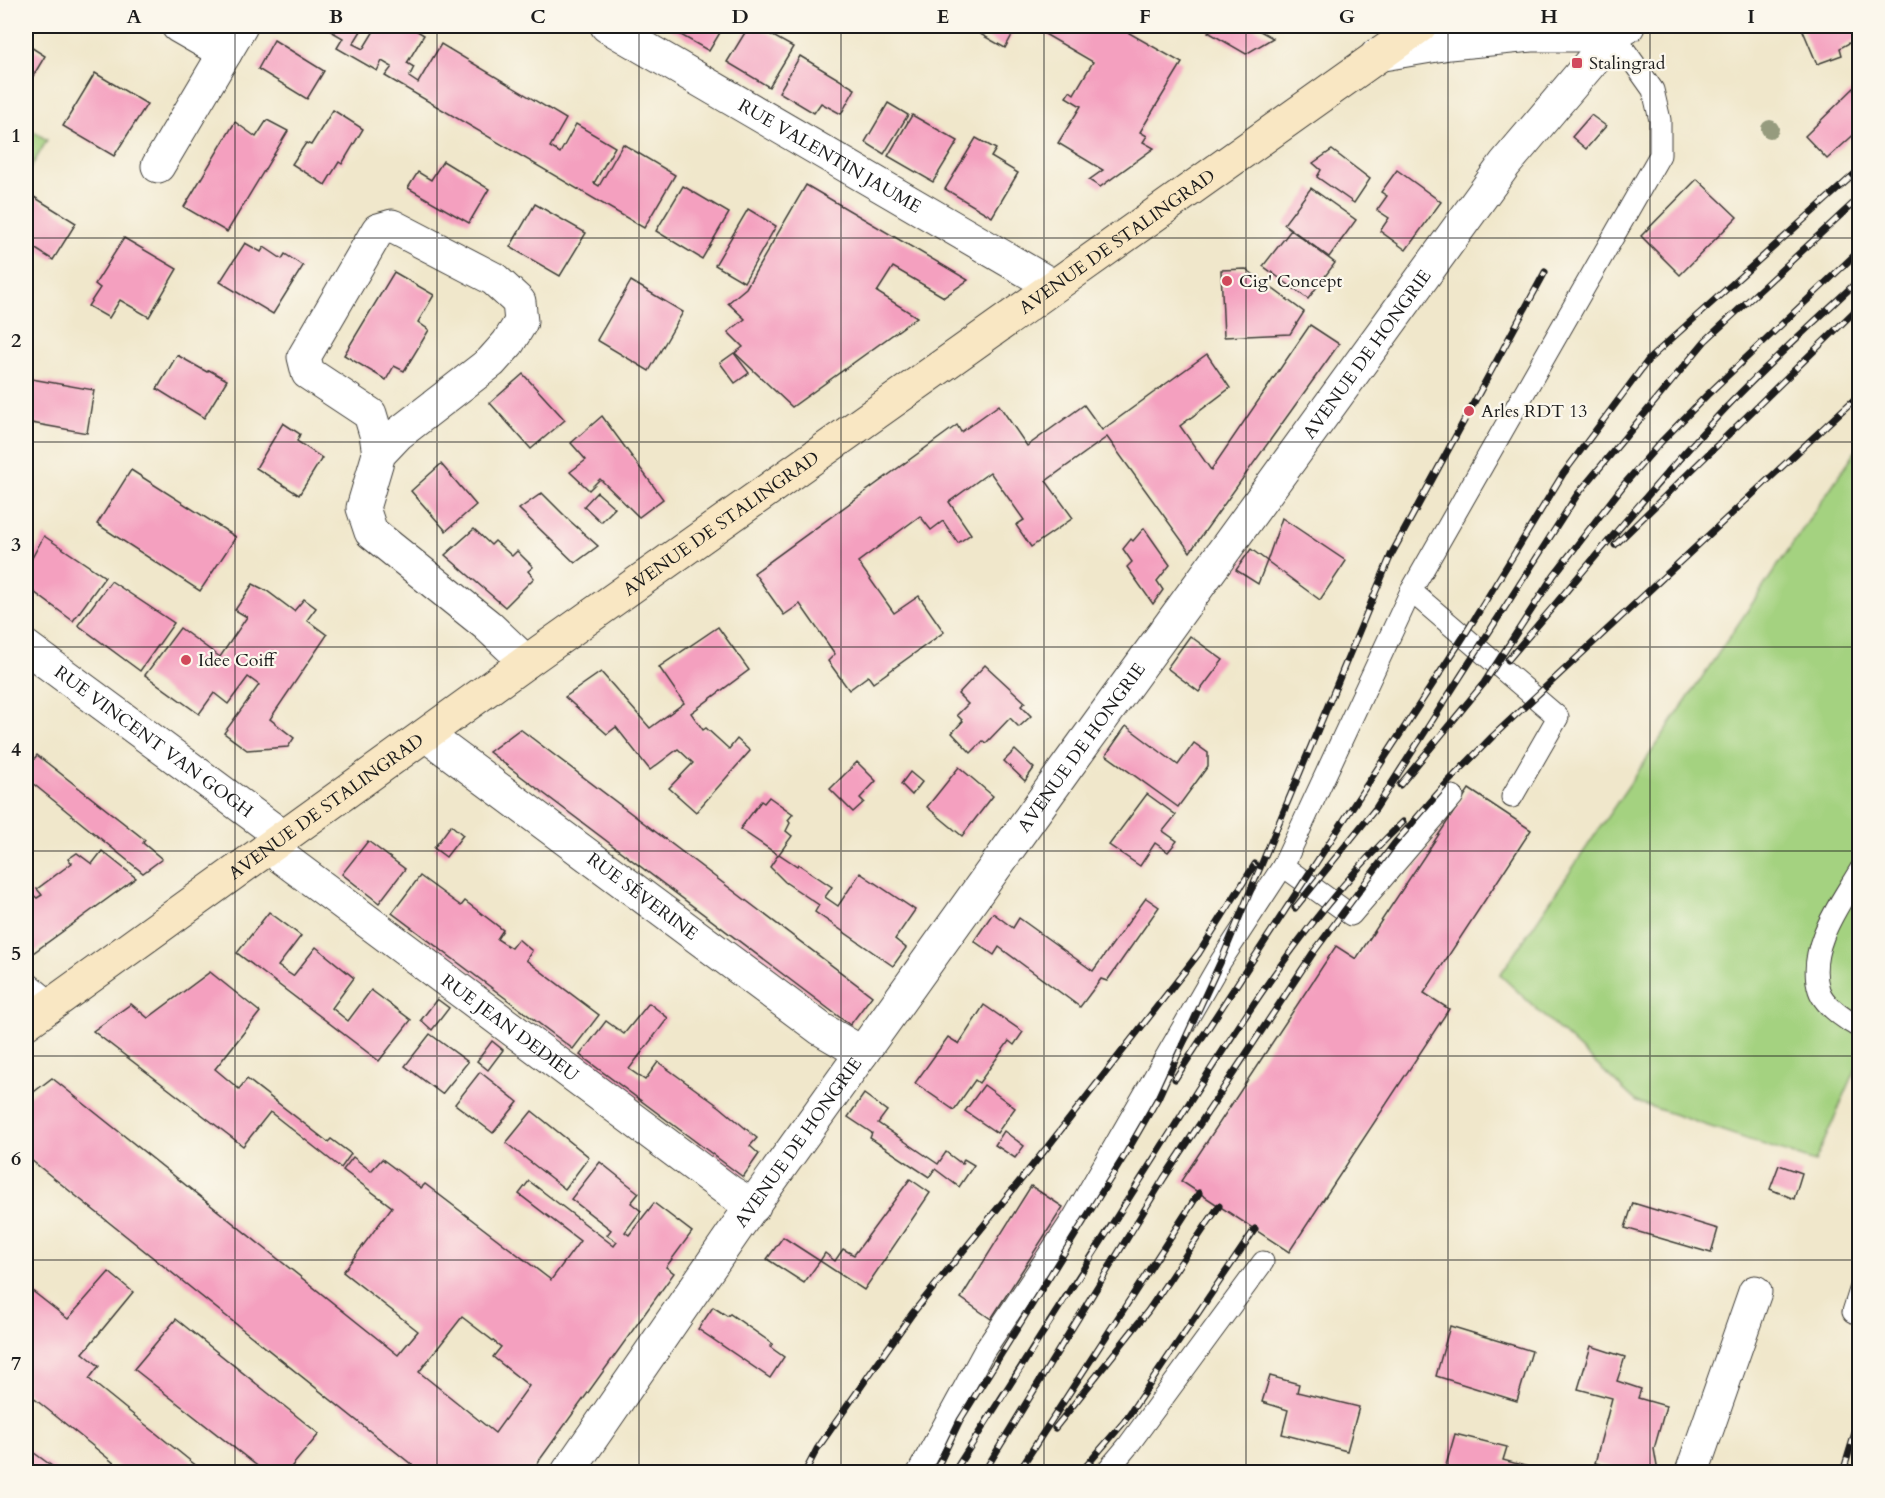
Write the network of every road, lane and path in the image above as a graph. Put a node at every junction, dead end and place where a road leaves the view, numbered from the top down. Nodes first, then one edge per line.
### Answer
1 (178, 26) edge
2 (241, 26) edge
3 (607, 26) edge
4 (1406, 28) edge
5 (1615, 29) edge
6 (225, 53) junction
7 (1377, 55) junction
8 (158, 166) dead end
9 (1053, 286) junction
10 (379, 454) junction
11 (1411, 591) junction
12 (26, 647) edge
13 (526, 662) junction
14 (426, 735) junction
15 (1453, 796) dead end
16 (1512, 796) dead end
17 (275, 842) junction
18 (1283, 866) junction
19 (1860, 870) edge
20 (33, 1007) edge
21 (1860, 1028) edge
22 (862, 1053) junction
23 (754, 1206) junction
24 (1263, 1262) dead end
25 (1860, 1290) edge
26 (1755, 1292) dead end
27 (1853, 1312) dead end
28 (568, 1473) edge
29 (918, 1473) edge
30 (1106, 1473) edge
31 (1692, 1473) edge

1 - 6 street
2 - 6 street
3 - 9 street, RUE VALENTIN JAUME
4 - 7 main road, AVENUE DE STALINGRAD
5 - 7 street
5 - 11 lane
5 - 22 street, AVENUE DE HONGRIE
6 - 8 street
7 - 9 main road, AVENUE DE STALINGRAD
9 - 13 main road, AVENUE DE STALINGRAD
10 - 10 street
10 - 13 street
11 - 16 lane
11 - 18 lane
12 - 17 street, RUE VINCENT VAN GOGH
13 - 14 main road, AVENUE DE STALINGRAD
14 - 17 main road, AVENUE DE STALINGRAD
14 - 22 street, RUE SÉVERINE
15 - 18 lane
17 - 20 main road, AVENUE DE STALINGRAD
17 - 23 street, RUE JEAN DEDIEU
18 - 29 lane
19 - 21 lane
22 - 23 street, AVENUE DE HONGRIE
23 - 28 street, AVENUE DE HONGRIE
24 - 30 lane
25 - 27 lane
26 - 31 street

